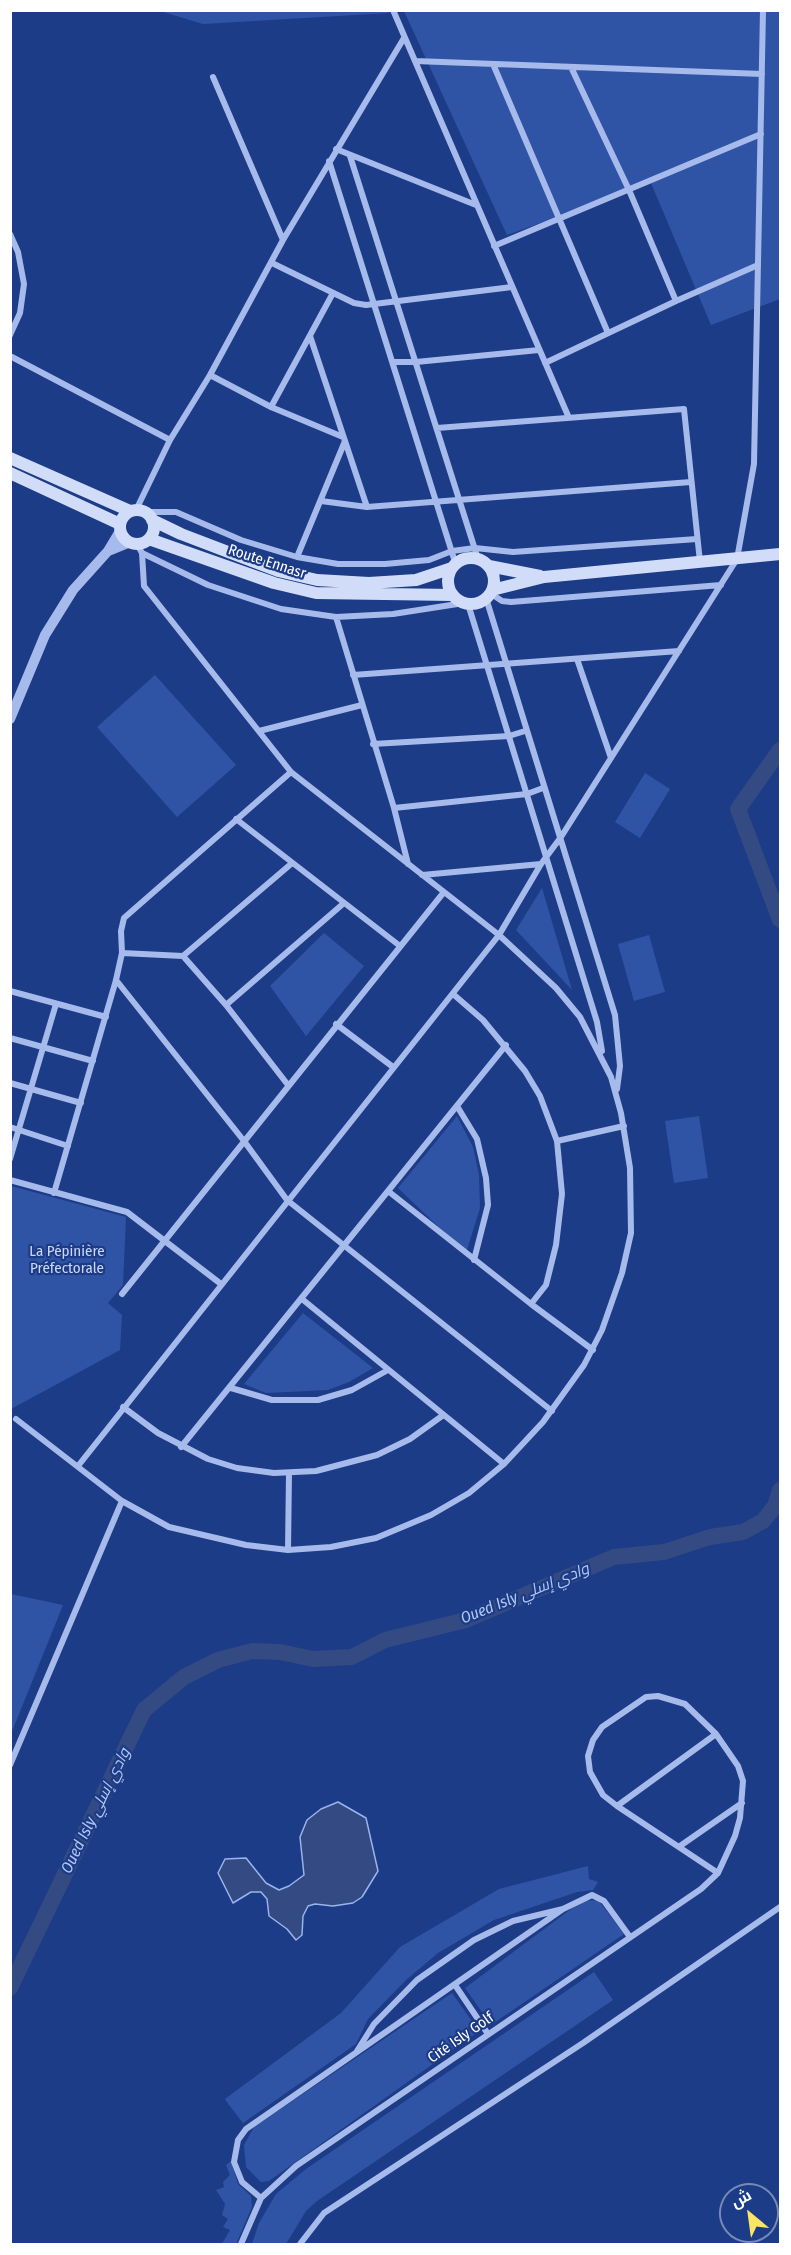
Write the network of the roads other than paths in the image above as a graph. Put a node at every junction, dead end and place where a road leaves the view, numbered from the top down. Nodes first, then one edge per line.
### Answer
1 (393, 10) edge
2 (764, 10) edge
3 (404, 38) junction
4 (415, 61) junction
5 (494, 64) junction
6 (571, 67) junction
7 (762, 74) junction
8 (213, 77) dead end
9 (761, 134) junction
10 (336, 149) junction
11 (350, 156) junction
12 (329, 161) junction
13 (629, 190) junction
14 (476, 205) junction
15 (559, 219) junction
16 (10, 234) edge
17 (283, 240) junction
18 (494, 246) junction
19 (272, 263) junction
20 (758, 265) junction
21 (512, 287) junction
22 (333, 293) junction
23 (676, 301) junction
24 (397, 302) junction
25 (375, 303) junction
26 (608, 333) junction
27 (10, 335) edge
28 (310, 336) junction
29 (539, 350) junction
30 (10, 356) edge
31 (393, 362) junction
32 (416, 362) junction
33 (545, 363) junction
34 (210, 375) junction
35 (271, 407) junction
36 (569, 418) junction
37 (437, 428) junction
38 (344, 439) junction
39 (170, 440) junction
40 (10, 458) edge
41 (10, 473) edge
42 (691, 482) junction
43 (459, 499) junction
44 (436, 500) junction
45 (321, 501) junction
46 (367, 507) junction
47 (141, 513) junction
48 (120, 528) junction
49 (697, 539) junction
50 (139, 544) junction
51 (108, 551) junction
52 (780, 554) edge
53 (297, 557) junction
54 (480, 558) junction
55 (737, 559) junction
56 (453, 560) junction
57 (700, 563) junction
58 (544, 577) junction
59 (721, 585) junction
60 (489, 594) junction
61 (453, 595) junction
62 (466, 603) junction
63 (336, 617) junction
64 (679, 651) junction
65 (577, 659) junction
66 (505, 665) junction
67 (488, 666) junction
68 (353, 675) junction
69 (362, 705) junction
70 (10, 719) edge
71 (258, 731) junction
72 (525, 731) junction
73 (509, 736) junction
74 (373, 744) junction
75 (611, 758) junction
76 (291, 772) junction
77 (543, 788) junction
78 (527, 794) junction
79 (394, 808) junction
80 (236, 819) junction
81 (561, 837) junction
82 (546, 856) junction
83 (291, 864) junction
84 (408, 864) junction
85 (541, 864) junction
86 (422, 875) junction
87 (444, 892) junction
88 (344, 903) junction
89 (499, 935) junction
90 (400, 946) junction
91 (122, 953) junction
92 (183, 956) junction
93 (116, 980) junction
94 (10, 991) edge
95 (453, 994) junction
96 (56, 1004) junction
97 (226, 1005) junction
98 (106, 1017) junction
99 (336, 1024) junction
100 (10, 1038) edge
101 (506, 1045) junction
102 (43, 1047) junction
103 (602, 1057) junction
104 (93, 1060) junction
105 (393, 1067) junction
106 (10, 1083) edge
107 (288, 1085) junction
108 (32, 1089) junction
109 (616, 1092) junction
110 (81, 1103) junction
111 (457, 1106) junction
112 (624, 1126) junction
113 (10, 1127) edge
114 (19, 1130) junction
115 (244, 1141) junction
116 (557, 1141) junction
117 (68, 1146) junction
118 (10, 1159) edge
119 (10, 1180) edge
120 (388, 1191) junction
121 (54, 1192) junction
122 (287, 1200) junction
123 (166, 1240) junction
124 (345, 1246) junction
125 (474, 1260) junction
126 (221, 1284) junction
127 (122, 1294) dead end
128 (302, 1299) junction
129 (531, 1304) junction
130 (593, 1350) junction
131 (388, 1370) junction
132 (231, 1388) junction
133 (123, 1407) junction
134 (552, 1411) junction
135 (442, 1416) junction
136 (16, 1419) dead end
137 (181, 1447) junction
138 (504, 1464) junction
139 (78, 1466) junction
140 (289, 1473) junction
141 (122, 1501) junction
142 (288, 1550) junction
143 (716, 1734) junction
144 (10, 1765) edge
145 (742, 1803) junction
146 (617, 1806) junction
147 (680, 1846) junction
148 (718, 1872) junction
149 (780, 1907) edge
150 (563, 1908) junction
151 (630, 1937) junction
152 (455, 1985) junction
153 (488, 2034) junction
154 (356, 2054) junction
155 (261, 2198) junction
156 (241, 2244) edge
157 (300, 2244) edge

1 - 3 street
2 - 7 street
3 - 4 street
3 - 10 street
4 - 5 street
4 - 14 street
5 - 6 street
5 - 15 street
6 - 7 street
6 - 13 street
7 - 9 street
8 - 17 street
9 - 13 street
9 - 20 street
10 - 11 street
10 - 12 street
11 - 14 street
11 - 24 street
12 - 17 street
12 - 25 street
13 - 15 street
13 - 23 street
14 - 18 street
15 - 18 street
15 - 26 street
16 - 27 street
17 - 19 street
18 - 21 street
19 - 22 street
19 - 34 street
20 - 23 street
20 - 55 street
21 - 24 street
21 - 29 street
22 - 25 street
22 - 28 street
23 - 26 street
24 - 25 street
24 - 32 street
25 - 31 street
26 - 33 street
28 - 35 street
28 - 38 street
29 - 32 street
29 - 33 street
30 - 39 street
31 - 32 street
31 - 44 street
32 - 37 street
33 - 36 street
34 - 35 street
34 - 39 street
35 - 38 street
36 - 37 street
36 - 42 street
37 - 43 street
38 - 45 street
38 - 46 street
39 - 47 street
40 - 47 main road, Route Ennasr
41 - 48 main road
42 - 43 street
42 - 49 street
43 - 44 street
43 - 54 street
44 - 46 street
44 - 56 street
45 - 46 street
45 - 53 street
47 - 48 main road
47 - 50 main road
47 - 53 street
47 - 56 main road, Route Ennasr
48 - 50 main road
48 - 51 street
49 - 54 street
49 - 57 street
50 - 51 street
50 - 61 main road, Route Ennasr
50 - 63 street
50 - 71 street
51 - 70 street
52 - 55 main road
53 - 56 street
54 - 56 main road
54 - 58 main road
54 - 60 main road
55 - 57 main road
55 - 59 street
56 - 61 main road
57 - 58 main road
58 - 60 main road
59 - 60 street
59 - 64 street
60 - 62 main road
60 - 66 street
61 - 62 main road
62 - 63 street
62 - 67 street
63 - 68 street
64 - 65 street
64 - 75 street
65 - 66 street
65 - 75 street
66 - 67 street
66 - 72 street
67 - 68 street
67 - 73 street
68 - 69 street
69 - 71 street
69 - 74 street
71 - 76 street
72 - 73 street
72 - 77 street
73 - 74 street
73 - 78 street
74 - 79 street
75 - 81 street
76 - 80 street
76 - 84 street
77 - 78 street
77 - 81 street
78 - 79 street
78 - 82 street
79 - 84 street
80 - 83 street
80 - 91 street
81 - 82 street
81 - 109 street
82 - 85 street
82 - 103 street
83 - 88 street
83 - 92 street
84 - 86 street
85 - 86 street
85 - 89 street
86 - 87 street
87 - 89 street
87 - 90 street
88 - 90 street
88 - 97 street
89 - 95 street
89 - 103 street
90 - 99 street
91 - 92 street
91 - 93 street
92 - 97 street
93 - 98 street
93 - 115 street
94 - 96 street
95 - 101 street
95 - 105 street
96 - 98 street
96 - 102 street
97 - 107 street
98 - 104 street
99 - 105 street
99 - 107 street
100 - 102 street
101 - 111 street
101 - 116 street
102 - 104 street
102 - 108 street
103 - 109 street
104 - 110 street
105 - 122 street
106 - 108 street
107 - 115 street
108 - 110 street
108 - 114 street
109 - 112 street
110 - 117 street
111 - 120 street
111 - 125 street
112 - 116 street
112 - 130 street
113 - 114 street
114 - 117 street
114 - 118 street
115 - 122 street
115 - 123 street
116 - 129 street
117 - 121 street
119 - 121 street
120 - 124 street
120 - 125 street
121 - 123 street
122 - 124 street
122 - 126 street
123 - 126 street
123 - 127 street
124 - 128 street
124 - 134 street
125 - 129 street
126 - 133 street
128 - 131 street
128 - 132 street
129 - 130 street
130 - 134 street
131 - 132 street
131 - 135 street
132 - 137 street
133 - 137 street
133 - 139 street
134 - 138 street
135 - 138 street
135 - 140 street
136 - 139 street
137 - 140 street
138 - 142 street
139 - 141 street
140 - 142 street
141 - 142 street
141 - 144 street
143 - 145 street, Cité Isly Golf
143 - 146 street
143 - 146 street, Cité Isly Golf
145 - 147 street
145 - 148 street, Cité Isly Golf
146 - 147 street, Cité Isly Golf
147 - 148 street, Cité Isly Golf
148 - 151 street, Cité Isly Golf
149 - 157 street
150 - 151 street
150 - 152 street
150 - 154 street
151 - 153 street, Cité Isly Golf
152 - 153 street
152 - 154 street
153 - 155 street, Cité Isly Golf
154 - 155 street
155 - 156 street, Cité Isly Golf

